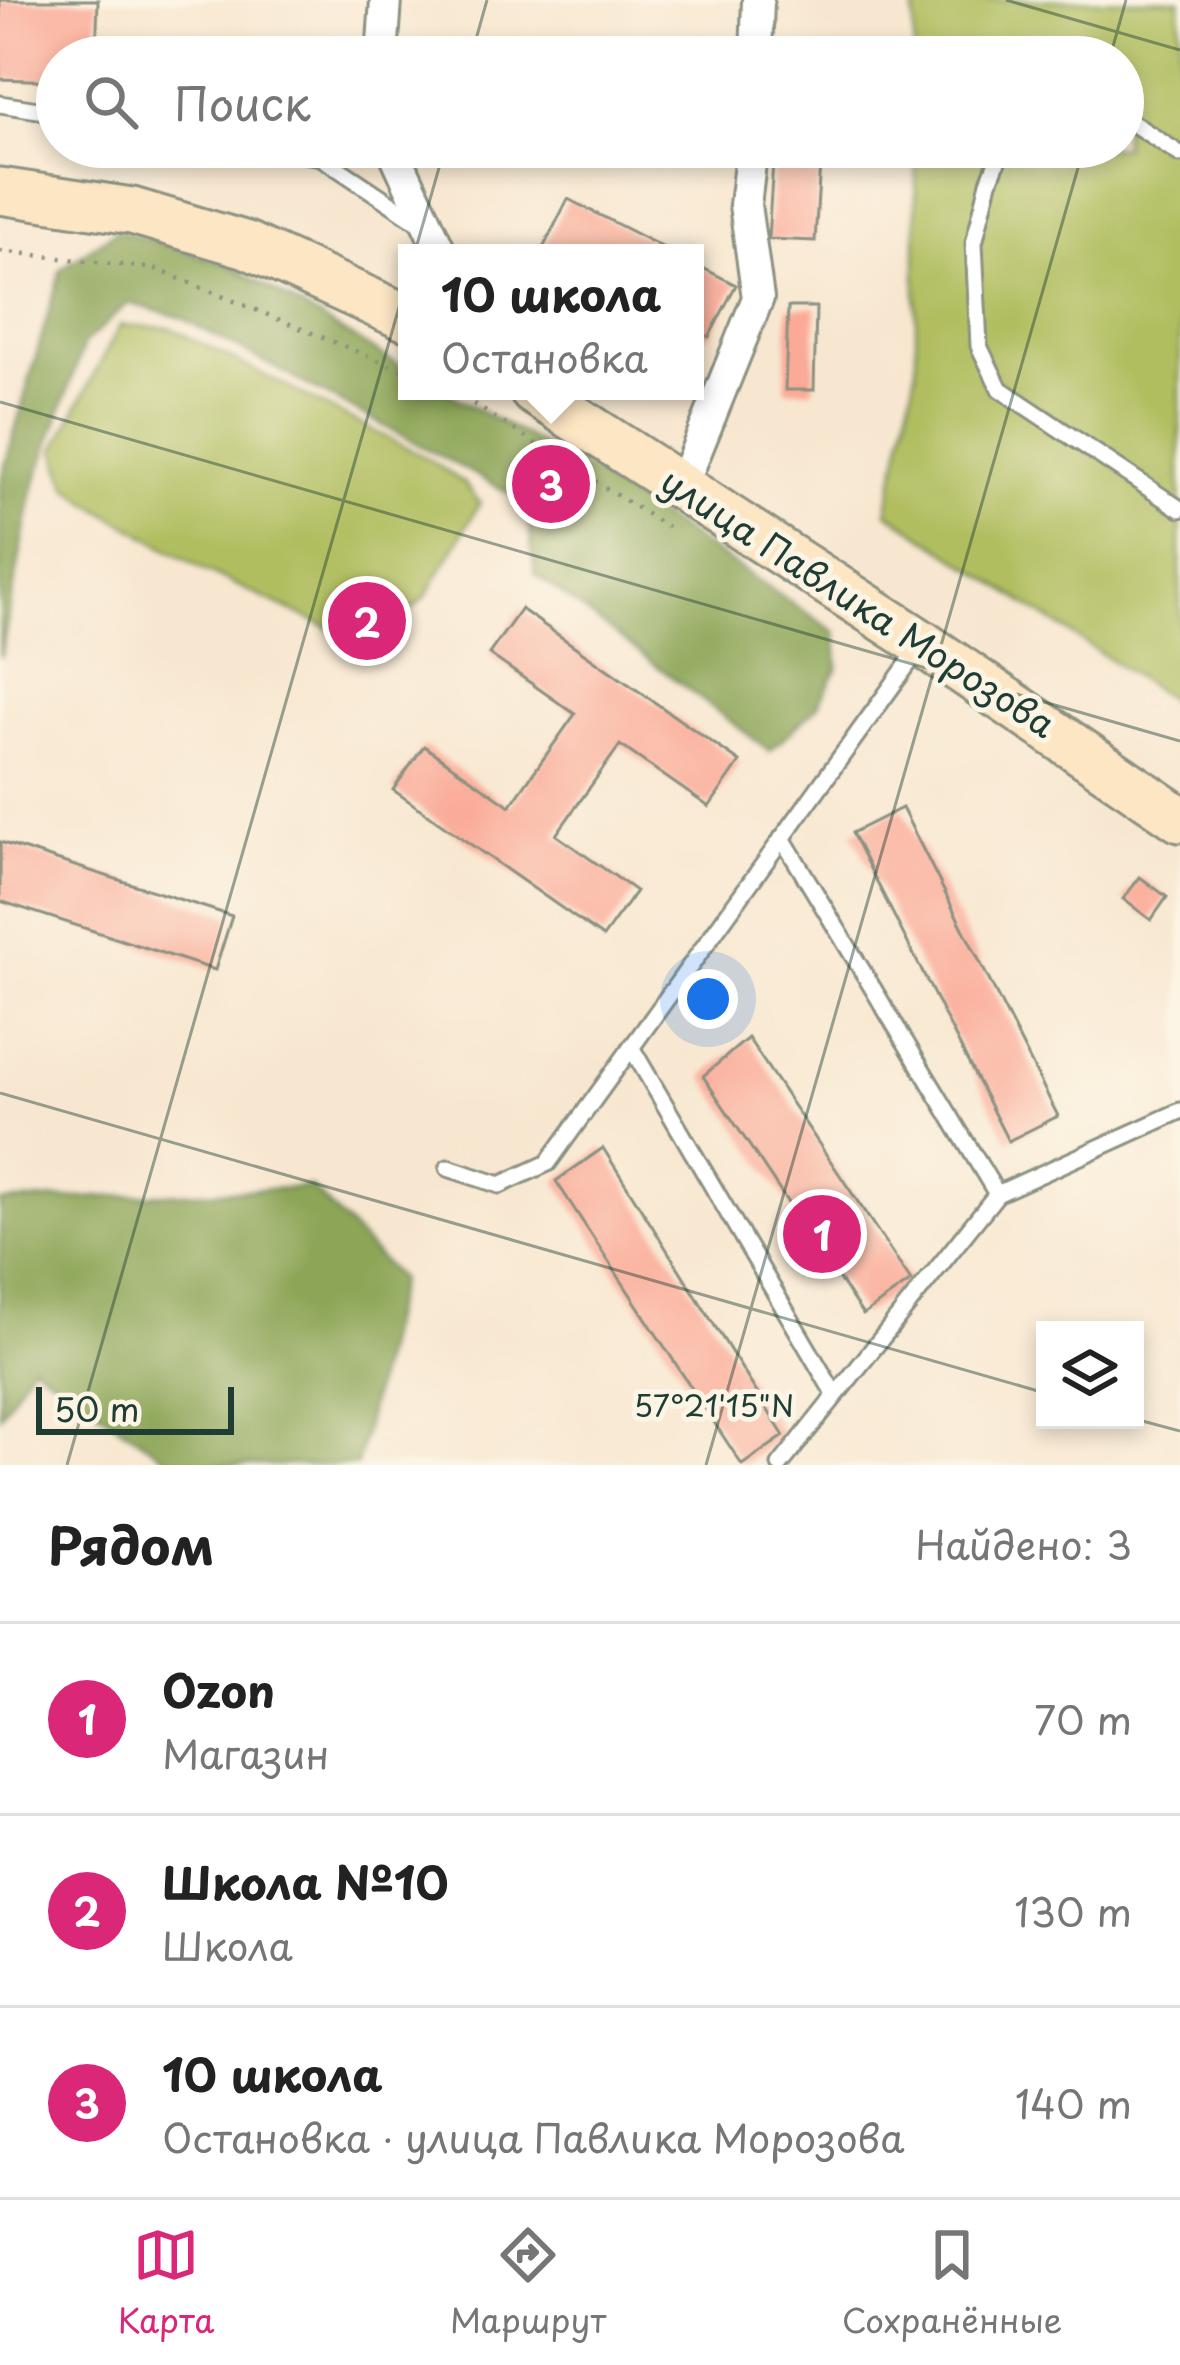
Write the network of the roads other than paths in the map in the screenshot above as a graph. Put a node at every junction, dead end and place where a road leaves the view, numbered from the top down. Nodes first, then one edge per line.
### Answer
1 (386, 0) edge
2 (758, 0) edge
3 (383, 36) edge
4 (757, 36) edge
5 (0, 104) edge
6 (36, 110) edge
7 (1144, 131) edge
8 (1180, 154) edge
9 (336, 168) edge
10 (401, 168) edge
11 (750, 168) edge
12 (995, 168) edge
13 (0, 191) edge
14 (434, 240) edge
15 (398, 314) edge
16 (544, 400) edge
17 (675, 507) junction
18 (1180, 508) edge
19 (923, 644) junction
20 (1180, 819) edge
21 (782, 838) junction
22 (632, 1047) junction
23 (1180, 1111) edge
24 (448, 1168) dead end
25 (998, 1194) junction
26 (835, 1395) junction
27 (780, 1465) edge

1 - 3 street
2 - 4 street
5 - 6 lane
7 - 8 lane
9 - 14 lane
10 - 14 street
11 - 17 street
12 - 18 lane
13 - 15 main road
16 - 17 main road, улица Павлика Морозова
17 - 19 main road, улица Павлика Морозова
19 - 20 main road, улица Павлика Морозова
19 - 21 lane
21 - 22 lane
21 - 25 lane
22 - 24 lane
22 - 26 lane
23 - 25 lane
25 - 26 lane
26 - 27 lane

